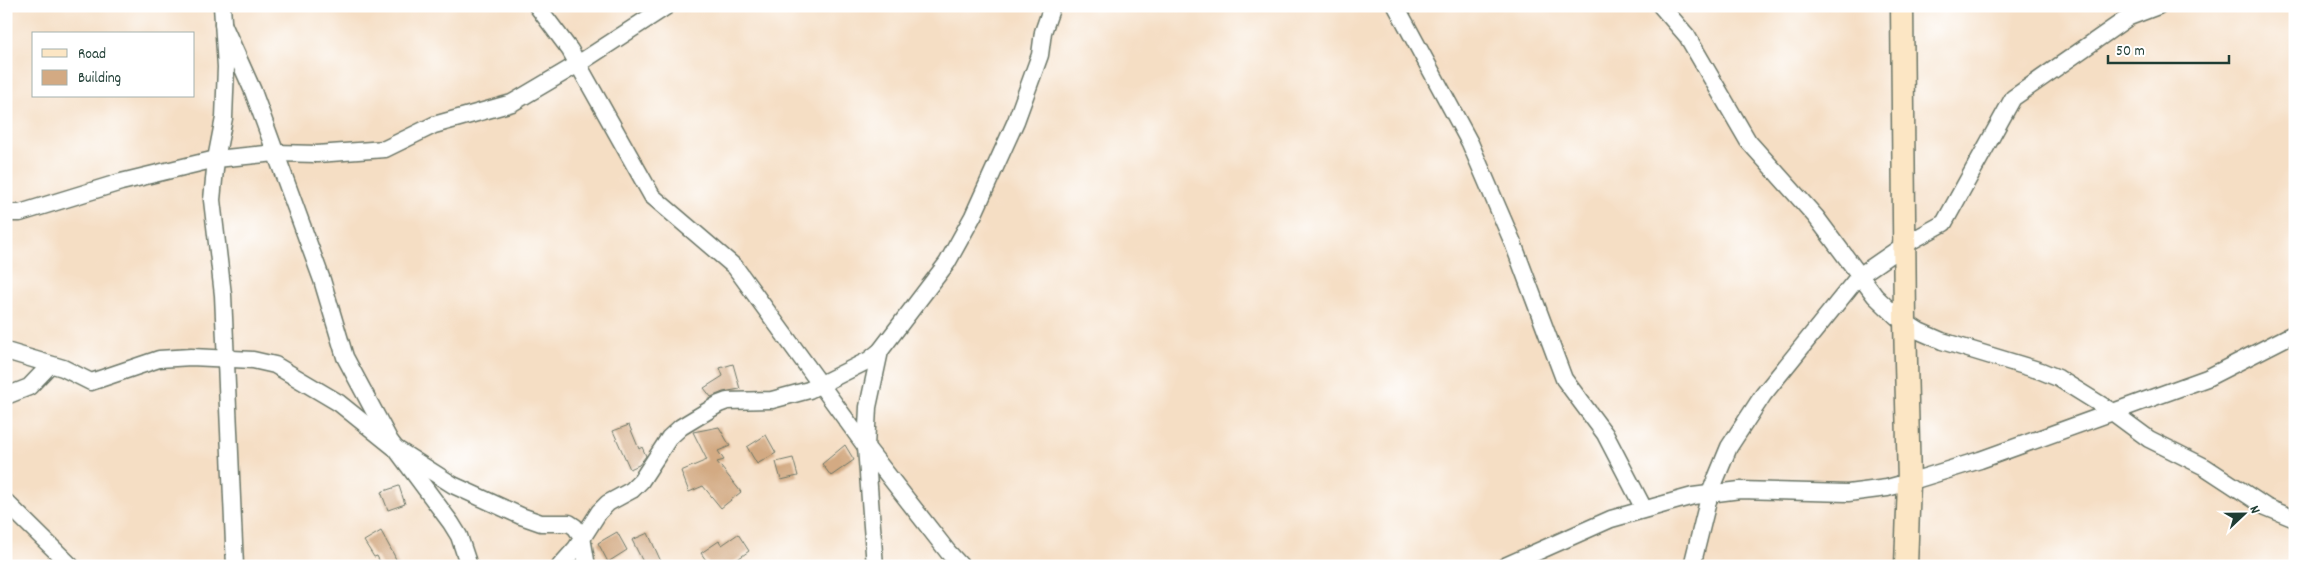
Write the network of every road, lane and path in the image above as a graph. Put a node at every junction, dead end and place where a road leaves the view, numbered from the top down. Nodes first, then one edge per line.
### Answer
1 (537, 6) edge
2 (667, 6) edge
3 (1052, 6) edge
4 (1396, 6) edge
5 (1661, 6) edge
6 (1902, 6) edge
7 (2158, 6) edge
8 (222, 12) edge
9 (578, 64) junction
10 (276, 153) junction
11 (216, 159) junction
12 (6, 213) edge
13 (1904, 245) junction
14 (1858, 276) junction
15 (1905, 322) junction
16 (2295, 333) edge
17 (880, 351) junction
18 (6, 352) edge
19 (225, 359) junction
20 (50, 365) junction
21 (822, 384) junction
22 (6, 396) edge
23 (2111, 412) junction
24 (866, 447) junction
25 (395, 448) junction
26 (1909, 482) junction
27 (1710, 493) junction
28 (6, 502) edge
29 (1644, 509) junction
30 (2295, 519) edge
31 (582, 537) junction
32 (71, 566) edge
33 (235, 566) edge
34 (469, 566) edge
35 (560, 566) edge
36 (587, 566) edge
37 (875, 566) edge
38 (961, 566) edge
39 (1505, 566) edge
40 (1692, 566) edge
41 (1906, 566) edge

1 - 9 street
2 - 9 street
3 - 17 street
4 - 29 street
5 - 14 street
6 - 13 main road
7 - 13 street
8 - 10 street
8 - 11 street
9 - 10 street
9 - 21 street
10 - 11 street
10 - 25 street
11 - 12 street
11 - 19 street
13 - 14 street
13 - 15 main road
14 - 15 street
14 - 27 street
15 - 23 street
15 - 26 main road
16 - 23 street
17 - 21 street
17 - 24 street
18 - 20 street
19 - 20 street
19 - 25 street
19 - 33 street
20 - 22 street
21 - 24 street
21 - 31 street
23 - 26 street
23 - 30 street
24 - 37 street
24 - 38 street
25 - 31 street
25 - 34 street
26 - 27 street
26 - 41 main road
27 - 29 street
27 - 40 street
28 - 32 street
29 - 39 street
31 - 35 street
31 - 36 street

